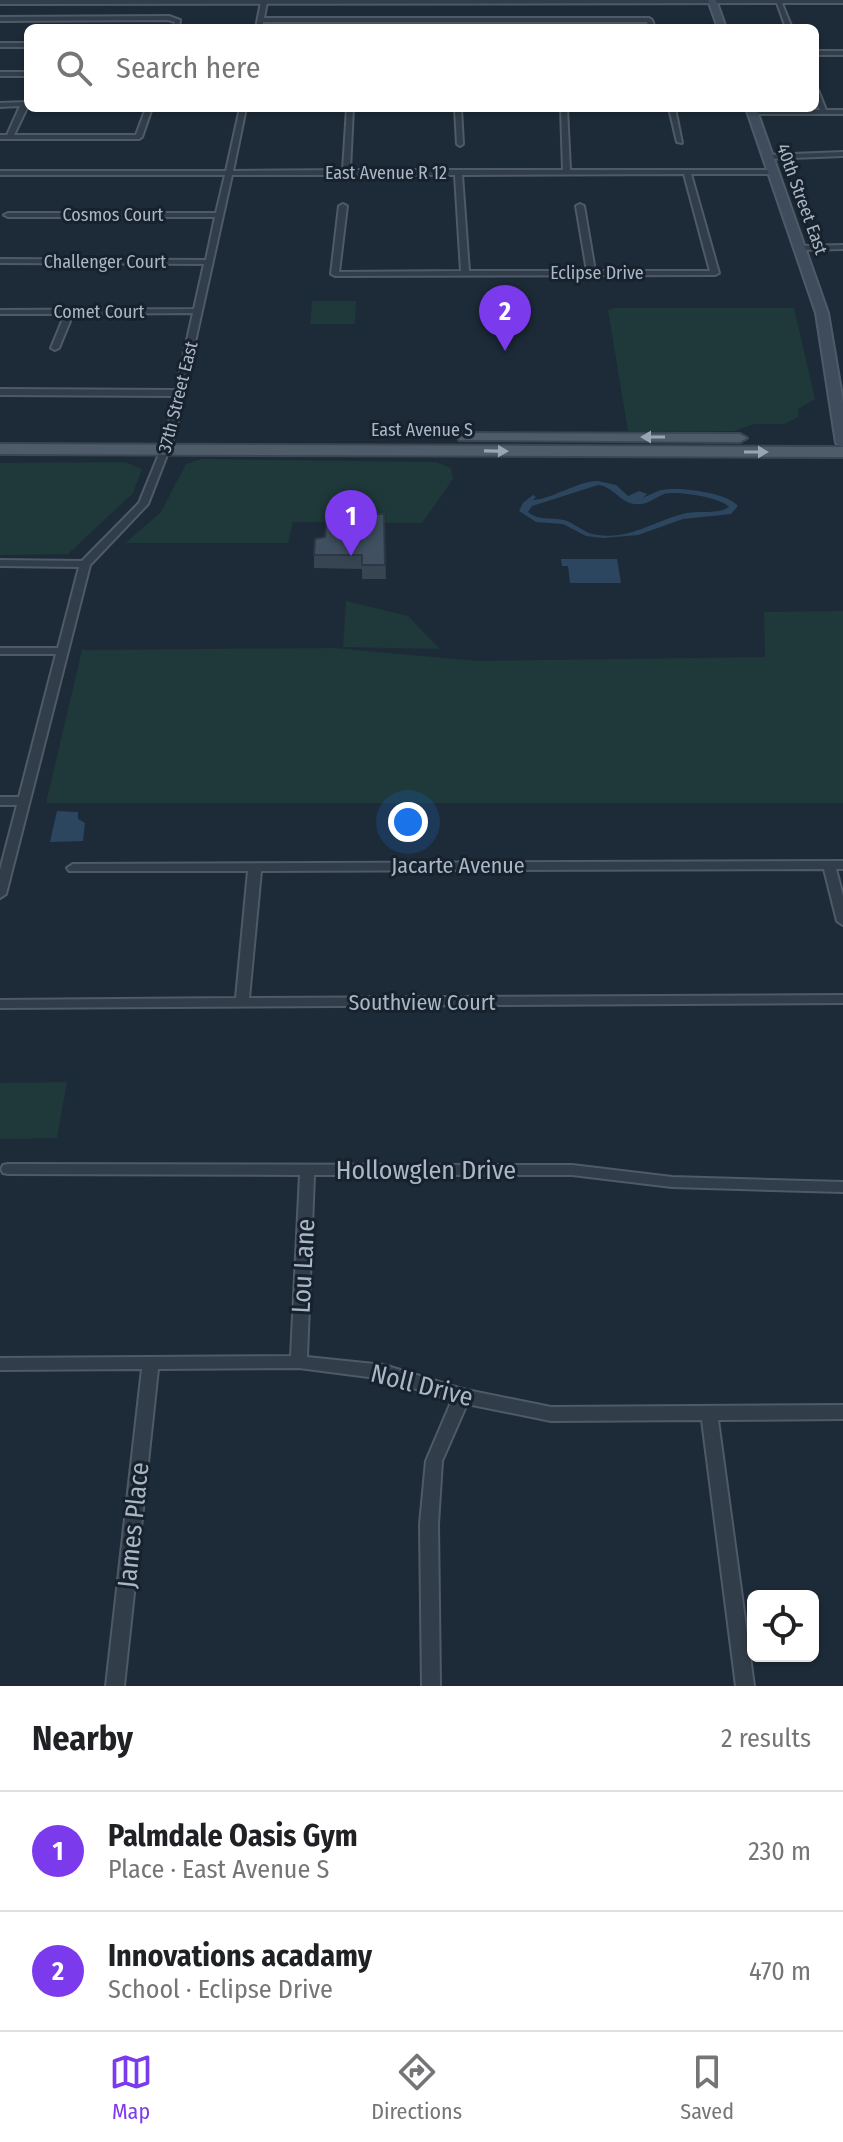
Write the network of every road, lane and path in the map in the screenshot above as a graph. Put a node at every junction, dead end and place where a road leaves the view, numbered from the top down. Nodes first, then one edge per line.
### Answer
1 (712, 0) edge
2 (17, 1) edge
3 (778, 1) edge
4 (843, 1) edge
5 (0, 2) edge
6 (264, 2) junction
7 (0, 19) edge
8 (261, 20) junction
9 (362, 20) junction
10 (459, 20) junction
11 (553, 20) junction
12 (176, 24) edge
13 (260, 24) edge
14 (362, 24) edge
15 (459, 24) edge
16 (554, 24) edge
17 (650, 24) edge
18 (721, 24) edge
19 (787, 24) edge
20 (0, 45) edge
21 (24, 45) edge
22 (819, 53) edge
23 (843, 53) edge
24 (0, 74) edge
25 (24, 74) edge
26 (819, 100) edge
27 (24, 104) edge
28 (0, 105) edge
29 (24, 108) edge
30 (148, 112) edge
31 (242, 112) edge
32 (350, 112) edge
33 (458, 112) edge
34 (564, 112) edge
35 (673, 112) edge
36 (753, 112) edge
37 (819, 112) edge
38 (824, 112) junction
39 (843, 112) edge
40 (0, 137) edge
41 (10, 137) junction
42 (680, 142) dead end
43 (460, 144) dead end
44 (843, 154) edge
45 (767, 157) junction
46 (458, 172) junction
47 (567, 172) junction
48 (687, 172) junction
49 (772, 172) junction
50 (0, 173) edge
51 (228, 173) junction
52 (346, 173) junction
53 (343, 206) dead end
54 (580, 206) dead end
55 (8, 215) dead end
56 (218, 215) junction
57 (843, 247) edge
58 (801, 248) junction
59 (0, 261) edge
60 (210, 262) junction
61 (465, 273) junction
62 (591, 273) junction
63 (199, 311) junction
64 (0, 312) edge
65 (70, 312) junction
66 (55, 348) dead end
67 (0, 392) edge
68 (180, 393) junction
69 (0, 437) edge
70 (843, 440) edge
71 (168, 443) junction
72 (0, 449) edge
73 (843, 452) edge
74 (0, 563) edge
75 (85, 564) junction
76 (0, 651) edge
77 (62, 651) junction
78 (0, 801) edge
79 (24, 801) junction
80 (829, 865) junction
81 (843, 865) edge
82 (255, 866) junction
83 (73, 868) dead end
84 (0, 894) edge
85 (843, 921) edge
86 (843, 999) edge
87 (242, 1003) junction
88 (0, 1004) edge
89 (8, 1169) dead end
90 (307, 1170) junction
91 (843, 1187) edge
92 (299, 1362) junction
93 (151, 1363) junction
94 (0, 1364) edge
95 (462, 1396) junction
96 (843, 1412) edge
97 (709, 1414) junction
98 (115, 1686) edge
99 (431, 1686) edge
100 (745, 1686) edge

1 - 3 street
1 - 6 street
1 - 18 main road
2 - 5 street
2 - 6 street
3 - 4 street
3 - 19 street
6 - 8 street
7 - 12 street
8 - 9 street
8 - 13 street
9 - 10 street
9 - 14 street
10 - 11 street
10 - 15 street
11 - 16 street
11 - 17 street
20 - 21 street
22 - 23 street
24 - 25 street
26 - 38 street
27 - 28 street
29 - 41 street
30 - 41 street
31 - 51 street, 37th Street East
32 - 52 street
33 - 43 street
34 - 47 street
35 - 42 street
36 - 45 main road, 40th Street East
37 - 38 street
38 - 39 street
40 - 41 street
44 - 45 street
45 - 49 main road, 40th Street East
46 - 47 street, East Avenue R 12
46 - 52 street, East Avenue R 12
46 - 61 street
47 - 48 street, East Avenue R 12
48 - 49 street, East Avenue R 12
48 - 62 street, Eclipse Drive
49 - 58 main road, 40th Street East
50 - 51 street, East Avenue R 12
51 - 52 street, East Avenue R 12
51 - 56 street, 37th Street East
53 - 61 street, Eclipse Drive
54 - 62 street
55 - 56 street, Cosmos Court
56 - 60 street, 37th Street East
57 - 58 street
58 - 70 main road, 40th Street East
59 - 60 street, Challenger Court
60 - 63 street, 37th Street East
61 - 62 street, Eclipse Drive
63 - 65 street, Comet Court
63 - 68 street, 37th Street East
64 - 65 street, Comet Court
65 - 66 street
67 - 68 street
68 - 71 street, 37th Street East
69 - 71 main road, East Avenue S
70 -> 71 main road, East Avenue S
71 - 72 main road, East Avenue S
71 -> 73 main road, East Avenue S
71 - 75 street, 37th Street East
74 - 75 street
75 - 77 street, 37th Street East
76 - 77 street
77 - 79 street, 37th Street East
78 - 79 street
79 - 84 street, 37th Street East
80 - 81 street, Jacarte Avenue
80 - 82 street, Jacarte Avenue
80 - 85 street
82 - 83 street, Jacarte Avenue
82 - 87 street
86 - 87 street, Southview Court
87 - 88 street, Southview Court
89 - 90 street, Hollowglen Drive
90 - 91 street, Hollowglen Drive
90 - 92 street, Lou Lane
92 - 93 street, Noll Drive
92 - 95 street, Noll Drive
93 - 94 street, Noll Drive
93 - 98 street, James Place
95 - 97 street, Noll Drive
95 - 99 street
96 - 97 street, Noll Drive
97 - 100 street

